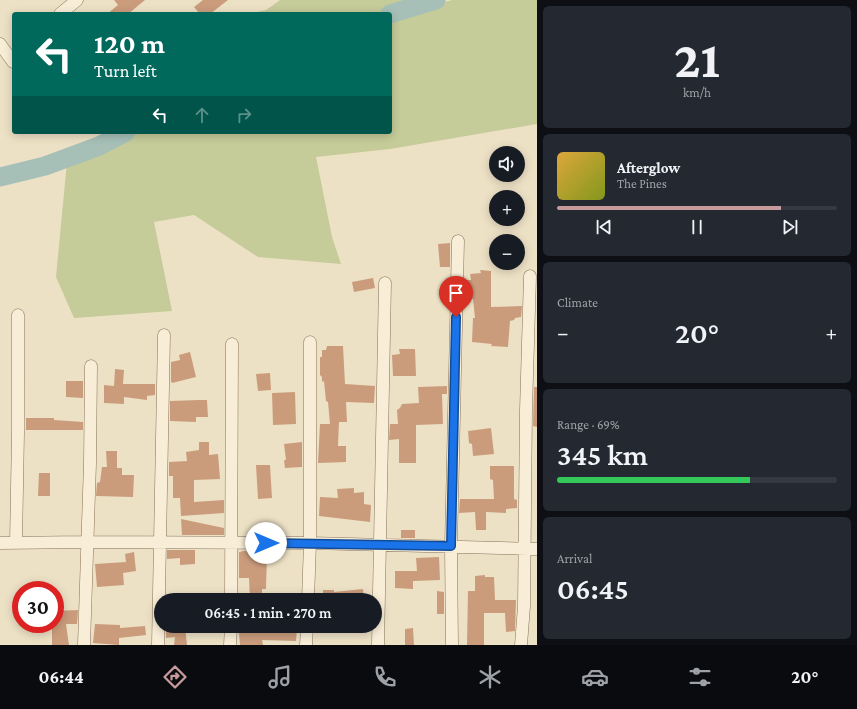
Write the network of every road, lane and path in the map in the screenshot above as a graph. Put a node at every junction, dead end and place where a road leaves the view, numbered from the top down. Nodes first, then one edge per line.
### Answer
1 (77, 0) edge
2 (61, 8) edge
3 (0, 44) edge
4 (12, 61) edge
5 (458, 241) dead end
6 (530, 276) dead end
7 (385, 283) dead end
8 (18, 315) dead end
9 (164, 335) dead end
10 (310, 342) dead end
11 (232, 344) dead end
12 (91, 366) dead end
13 (88, 542) junction
14 (160, 542) junction
15 (0, 543) edge
16 (16, 543) junction
17 (231, 543) junction
18 (310, 543) junction
19 (380, 544) junction
20 (451, 546) junction
21 (531, 549) edge
22 (231, 593) edge
23 (308, 593) edge
24 (231, 633) edge
25 (306, 633) edge
26 (84, 645) edge
27 (158, 645) edge
28 (230, 645) edge
29 (306, 645) edge
30 (378, 645) edge
31 (452, 645) edge
32 (521, 645) edge

1 - 2 street
3 - 4 street
5 - 20 street
6 - 21 street
7 - 19 street
8 - 16 street
9 - 14 street
10 - 18 street
11 - 17 street
12 - 13 street
13 - 14 street
13 - 16 street
13 - 26 street
14 - 17 street
14 - 27 street
15 - 16 street
17 - 18 street
17 - 22 street
18 - 19 street
18 - 23 street
19 - 20 street
19 - 30 street
20 - 21 street
20 - 31 street
21 - 32 street
24 - 28 street
25 - 29 street

